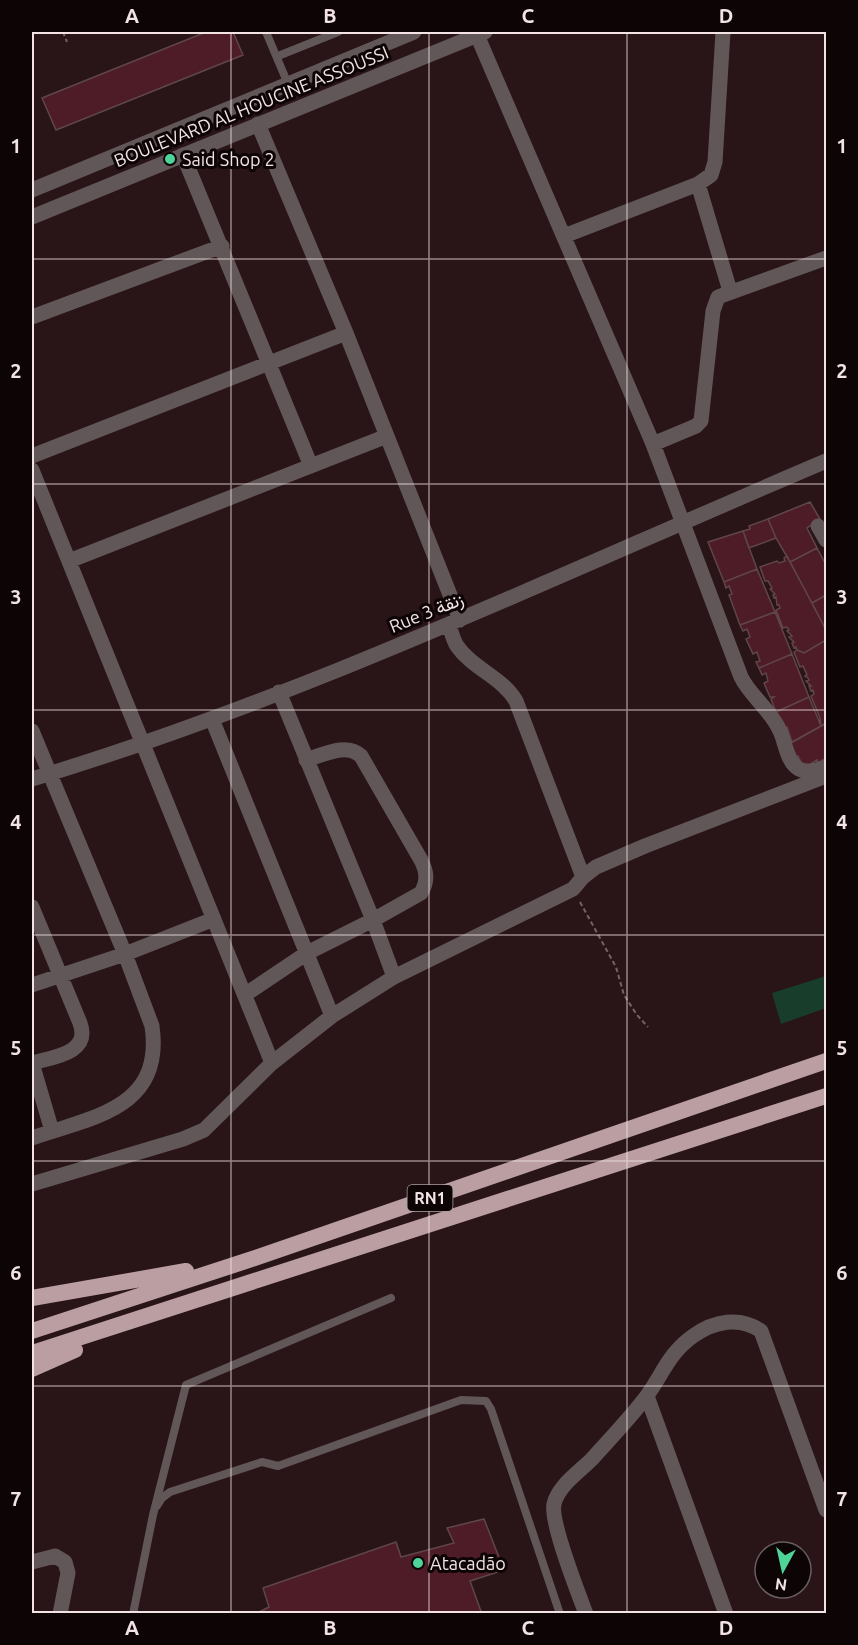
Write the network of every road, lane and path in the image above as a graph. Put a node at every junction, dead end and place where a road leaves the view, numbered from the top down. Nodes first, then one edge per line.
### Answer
1 (63, 32) edge
2 (266, 32) edge
3 (338, 32) edge
4 (414, 32) edge
5 (723, 32) edge
6 (481, 33) edge
7 (67, 42) dead end
8 (278, 56) junction
9 (288, 84) junction
10 (258, 124) junction
11 (183, 155) junction
12 (698, 184) junction
13 (32, 190) edge
14 (32, 217) edge
15 (564, 236) junction
16 (222, 246) junction
17 (826, 258) edge
18 (730, 291) junction
19 (32, 317) edge
20 (346, 333) junction
21 (269, 363) junction
22 (387, 436) junction
23 (653, 444) junction
24 (32, 456) edge
25 (826, 461) edge
26 (310, 466) junction
27 (32, 470) edge
28 (682, 522) junction
29 (818, 526) dead end
30 (826, 540) edge
31 (69, 561) junction
32 (454, 622) junction
33 (279, 693) junction
34 (213, 719) junction
35 (32, 731) edge
36 (142, 742) junction
37 (306, 760) junction
38 (826, 767) edge
39 (50, 774) junction
40 (826, 776) edge
41 (32, 779) edge
42 (583, 877) junction
43 (573, 890) junction
44 (32, 908) edge
45 (214, 919) junction
46 (373, 920) junction
47 (307, 953) junction
48 (126, 954) junction
49 (394, 976) junction
50 (60, 977) junction
51 (32, 985) edge
52 (246, 994) junction
53 (332, 1016) junction
54 (648, 1027) dead end
55 (826, 1061) edge
56 (32, 1063) edge
57 (272, 1063) junction
58 (826, 1096) edge
59 (52, 1131) junction
60 (32, 1138) edge
61 (32, 1184) edge
62 (258, 1257) junction
63 (260, 1280) junction
64 (32, 1298) edge
65 (391, 1298) dead end
66 (32, 1331) edge
67 (32, 1353) edge
68 (32, 1369) edge
69 (647, 1396) junction
70 (157, 1506) junction
71 (826, 1510) edge
72 (32, 1562) edge
73 (60, 1614) edge
74 (134, 1614) edge
75 (560, 1614) edge
76 (586, 1614) edge
77 (726, 1614) edge

1 - 7 path
2 - 8 lane
3 - 8 lane
4 - 9 street, BOULEVARD AL HOUCINE ASSOUSSI
5 - 12 street
6 - 10 street, BOULEVARD AL HOUCINE ASSOUSSI
6 - 15 street
8 - 9 lane
9 - 13 street, BOULEVARD AL HOUCINE ASSOUSSI
10 - 11 street, BOULEVARD AL HOUCINE ASSOUSSI
10 - 20 street
11 - 14 street, BOULEVARD AL HOUCINE ASSOUSSI
11 - 16 street
12 - 15 street
12 - 18 street
15 - 23 street
16 - 19 street
16 - 21 street
17 - 18 street
18 - 23 street
20 - 21 street
20 - 22 street
21 - 24 street
21 - 26 street
22 - 26 street
22 - 32 street
23 - 28 street
25 - 28 street, Rue 3 زنقة
26 - 31 street
27 - 31 street
28 - 32 street, Rue 3 زنقة
28 - 38 street
29 - 30 street
31 - 36 street
32 - 33 street, Rue 3 زنقة
32 - 42 street
33 - 34 street, Rue 3 زنقة
33 - 37 street
34 - 36 street, Rue 3 زنقة
34 - 47 street
35 - 39 street
36 - 39 street, Rue 3 زنقة
36 - 45 street
37 - 46 street
37 - 46 street
39 - 41 street, Rue 3 زنقة
39 - 48 street
40 - 42 street
42 - 43 street
43 - 49 street
43 - 54 path
44 - 50 street
45 - 48 street
45 - 52 street
46 - 47 street
46 - 49 street
47 - 52 street
47 - 53 street
48 - 50 street
48 - 59 street
49 - 53 street
50 - 51 street
50 - 56 street
52 - 57 street
53 - 57 street
55 - 62 highway, RN1
56 - 59 street
57 - 61 street
58 - 63 highway, RN1
59 - 60 street
62 - 64 highway
62 - 66 highway, RN1
63 - 67 highway, RN1
63 - 68 highway
65 - 70 lane
69 - 71 street
69 - 76 street
69 - 77 street
70 - 74 lane
70 - 75 lane
72 - 73 street

